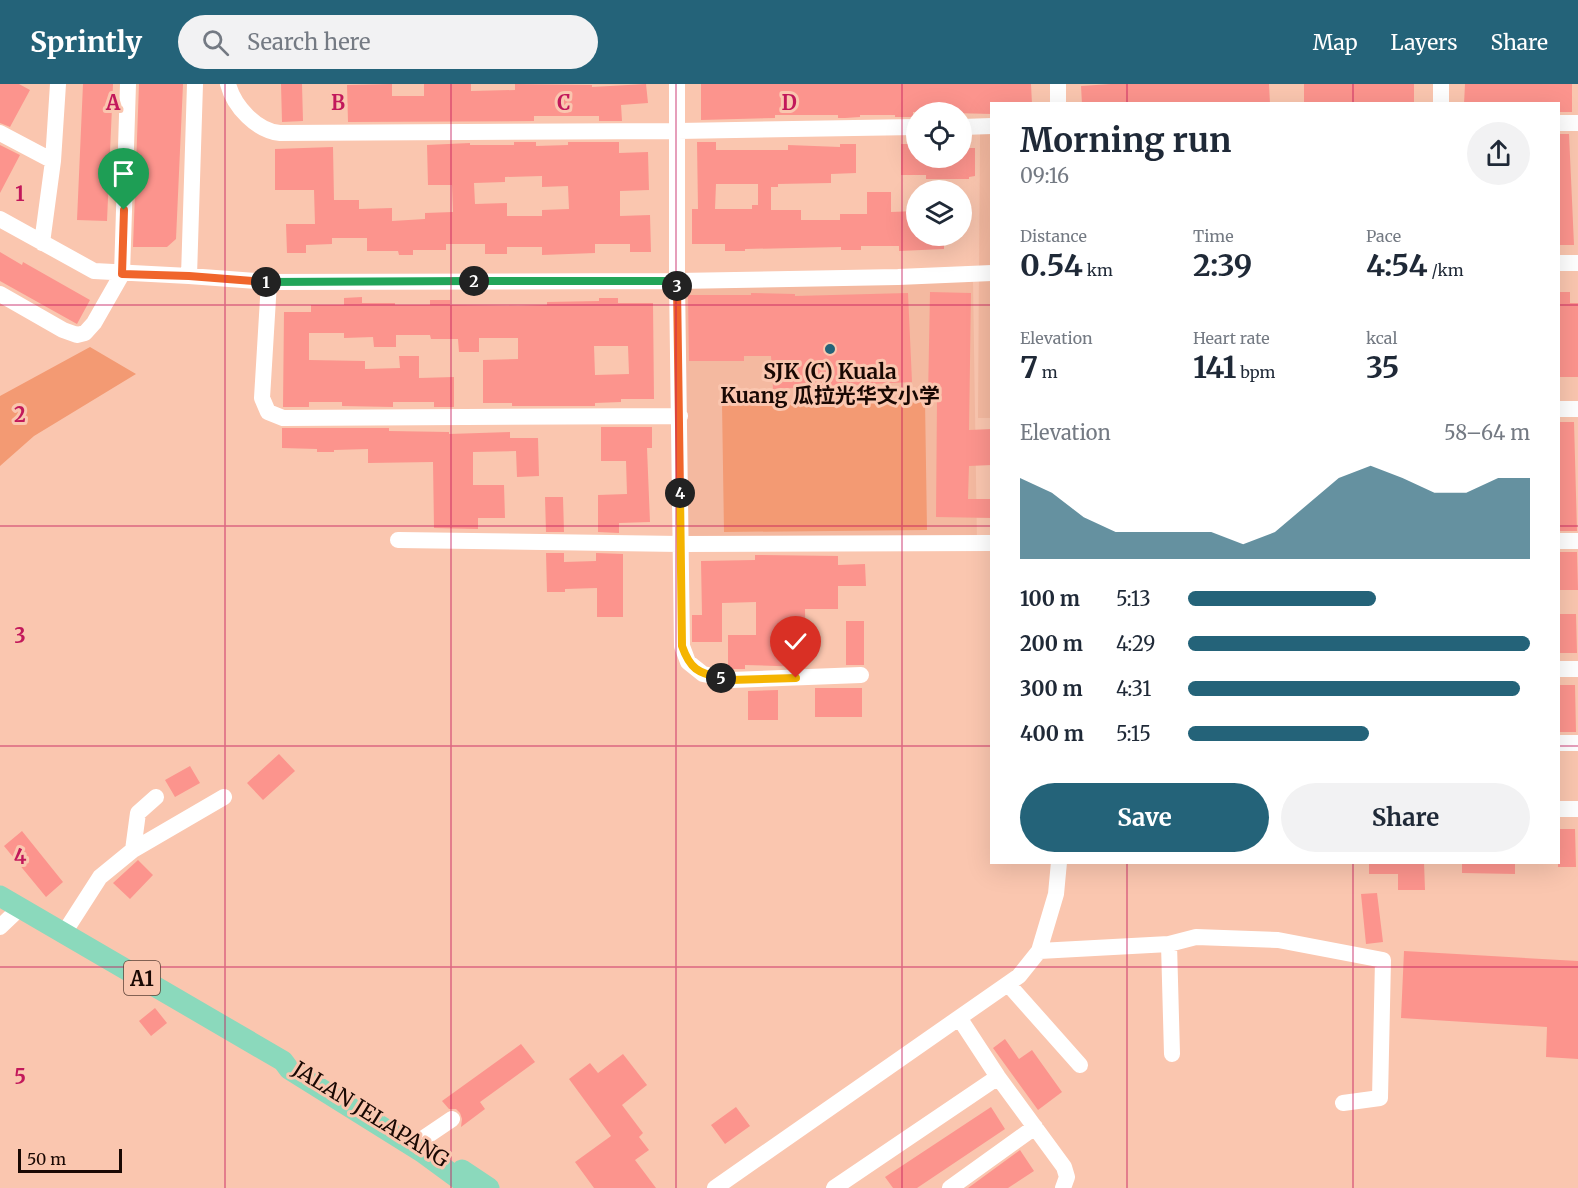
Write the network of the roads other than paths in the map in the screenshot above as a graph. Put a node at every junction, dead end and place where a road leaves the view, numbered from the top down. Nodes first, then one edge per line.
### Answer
1 (58, 84) edge
2 (128, 84) edge
3 (195, 84) edge
4 (228, 84) edge
5 (677, 84) edge
6 (1058, 84) edge
7 (1441, 84) edge
8 (1058, 102) edge
9 (1441, 102) edge
10 (1560, 123) edge
11 (1578, 123) edge
12 (990, 126) edge
13 (906, 127) edge
14 (972, 127) edge
15 (678, 131) junction
16 (0, 133) edge
17 (53, 161) junction
18 (0, 219) edge
19 (42, 243) junction
20 (1560, 263) edge
21 (1578, 263) edge
22 (990, 273) edge
23 (122, 274) junction
24 (189, 276) junction
25 (677, 281) junction
26 (269, 282) junction
27 (0, 294) edge
28 (1560, 409) edge
29 (1578, 409) edge
30 (680, 416) junction
31 (398, 540) dead end
32 (1560, 541) edge
33 (1578, 541) edge
34 (990, 543) edge
35 (680, 544) junction
36 (1560, 669) edge
37 (1578, 669) edge
38 (861, 675) dead end
39 (1560, 743) edge
40 (1578, 743) edge
41 (156, 797) dead end
42 (224, 797) dead end
43 (1560, 809) edge
44 (1578, 809) edge
45 (133, 850) junction
46 (1059, 864) edge
47 (0, 896) edge
48 (20, 908) junction
49 (0, 927) edge
50 (64, 933) junction
51 (1169, 944) junction
52 (1039, 951) junction
53 (1008, 984) junction
54 (960, 1019) junction
55 (1172, 1054) dead end
56 (283, 1061) junction
57 (1080, 1065) dead end
58 (998, 1077) junction
59 (1343, 1102) dead end
60 (452, 1119) dead end
61 (1035, 1127) junction
62 (418, 1142) junction
63 (449, 1181) edge
64 (471, 1188) edge
65 (489, 1188) edge
66 (715, 1188) edge
67 (835, 1188) edge
68 (951, 1188) edge
69 (1063, 1188) edge

1 - 17 street
2 - 23 street
3 - 24 street
4 - 15 street
5 - 15 street
6 - 8 street
7 - 9 street
10 - 11 street
12 - 14 street
13 - 15 street
15 - 25 street
16 - 17 street
17 - 19 street
18 - 19 street
19 - 23 street
20 - 21 street
22 - 25 street
23 - 24 street
23 - 27 street
24 - 26 street
25 - 26 street
25 - 30 street
26 - 30 street
28 - 29 street
30 - 35 street
31 - 35 street
32 - 33 street
34 - 35 street
35 - 38 street
36 - 37 street
39 - 40 street
41 - 45 street
42 - 45 street
43 - 44 street
45 - 50 street
46 - 52 street
47 - 48 main road, JALAN JELAPANG / A1
48 - 49 street
48 - 50 main road, JALAN JELAPANG / A1
50 - 56 main road, JALAN JELAPANG / A1
51 - 52 street
51 - 55 street
51 - 59 street
52 - 53 street
53 - 54 street
53 - 57 street
54 - 58 street
54 - 66 street
56 - 62 main road, JALAN JELAPANG / A1
56 - 63 main road, JALAN JELAPANG / A1
58 - 61 street
58 - 67 street
60 - 62 street
61 - 68 street
61 - 69 street
62 - 65 main road, JALAN JELAPANG / A1
63 - 64 main road, JALAN JELAPANG / A1

